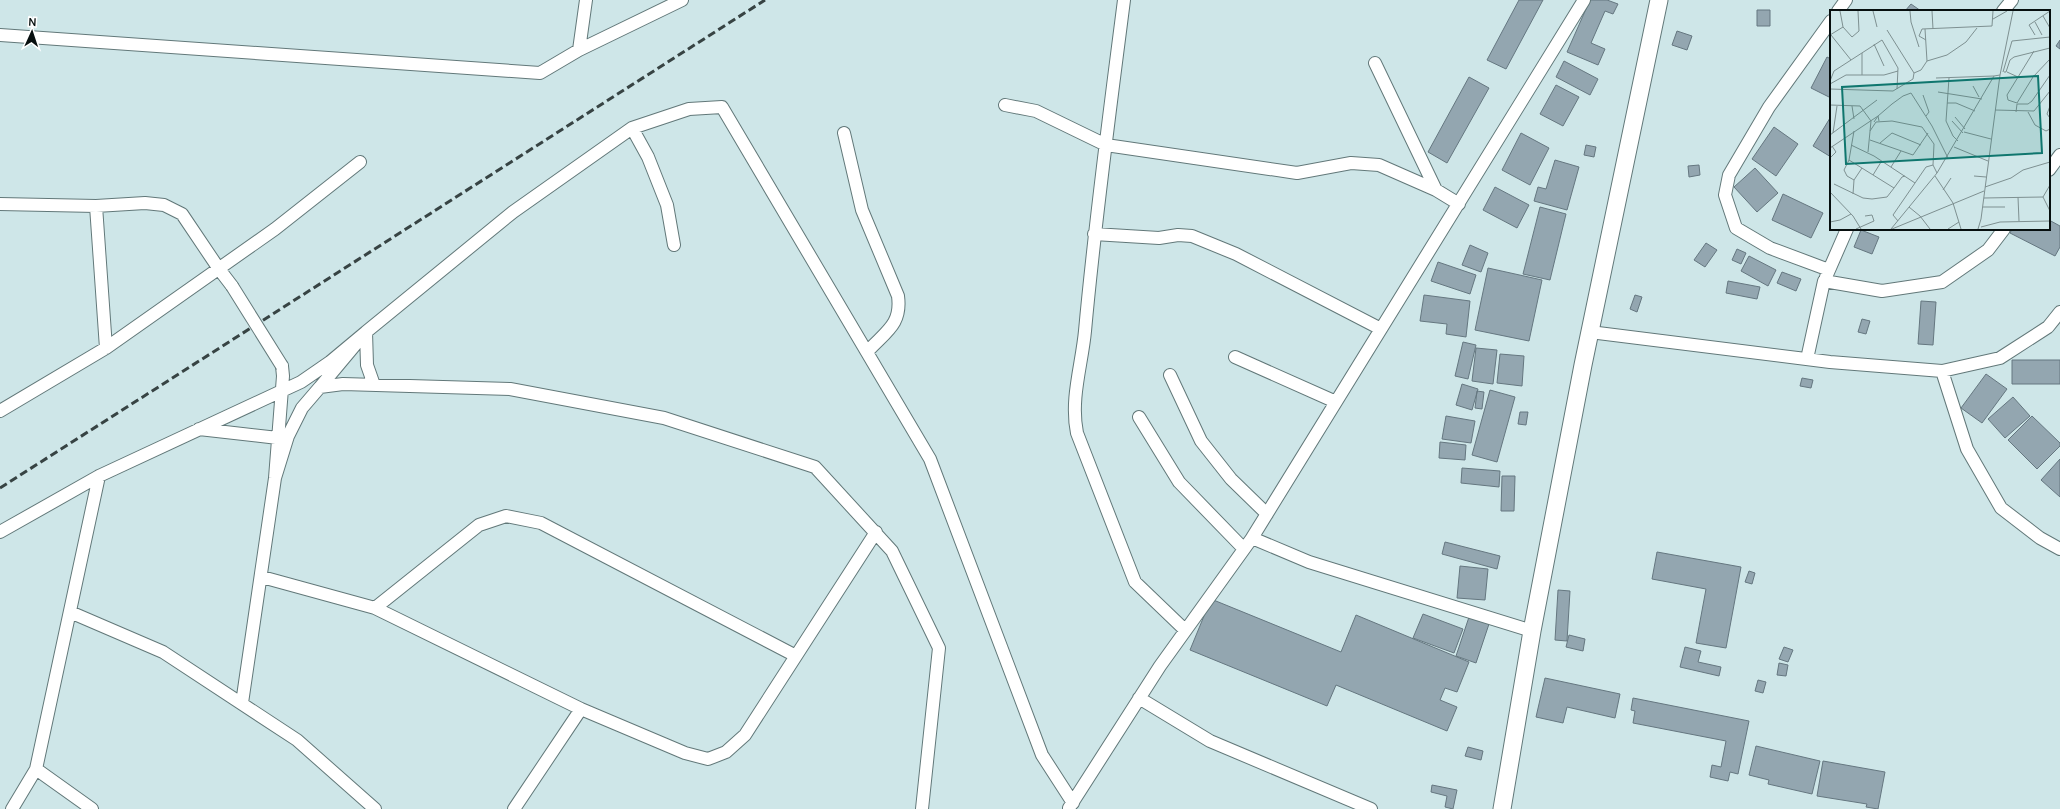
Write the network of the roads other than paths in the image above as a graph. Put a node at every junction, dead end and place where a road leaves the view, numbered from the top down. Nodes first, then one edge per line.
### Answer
1 (586, 0) edge
2 (682, 0) edge
3 (1124, 0) edge
4 (1584, 0) edge
5 (1659, 0) edge
6 (1846, 0) edge
7 (2012, 0) edge
8 (1839, 10) edge
9 (2004, 10) edge
10 (1830, 22) edge
11 (0, 35) edge
12 (579, 50) junction
13 (1376, 63) dead end
14 (1005, 105) dead end
15 (632, 128) junction
16 (844, 133) dead end
17 (1106, 145) junction
18 (2060, 156) edge
19 (360, 162) dead end
20 (2050, 169) edge
21 (1436, 190) junction
22 (0, 204) edge
23 (1458, 204) junction
24 (96, 206) junction
25 (1847, 230) edge
26 (2003, 230) edge
27 (1094, 234) junction
28 (674, 245) dead end
29 (219, 269) junction
30 (1829, 270) junction
31 (1824, 281) junction
32 (2060, 312) edge
33 (1381, 329) junction
34 (366, 332) junction
35 (1590, 332) junction
36 (106, 348) junction
37 (867, 352) junction
38 (1235, 357) dead end
39 (1807, 359) junction
40 (1942, 371) junction
41 (1170, 375) dead end
42 (374, 385) junction
43 (320, 387) junction
44 (282, 391) junction
45 (1336, 402) junction
46 (0, 411) edge
47 (1139, 417) dead end
48 (198, 429) junction
49 (278, 438) junction
50 (99, 476) junction
51 (275, 478) junction
52 (1267, 514) junction
53 (0, 532) edge
54 (876, 532) junction
55 (1252, 538) junction
56 (1244, 549) junction
57 (2060, 549) edge
58 (262, 577) junction
59 (375, 608) junction
60 (70, 612) junction
61 (1185, 630) junction
62 (1532, 631) junction
63 (796, 656) junction
64 (1139, 698) junction
65 (242, 704) junction
66 (581, 708) junction
67 (36, 769) junction
68 (1070, 806) edge
69 (373, 808) edge
70 (12, 809) edge
71 (92, 809) edge
72 (514, 809) edge
73 (922, 809) edge
74 (1370, 809) edge
75 (1502, 809) edge

1 - 12 street
2 - 12 street
3 - 17 street
4 - 23 street
5 - 35 main road
6 - 8 street
7 - 9 street
10 - 30 street
11 - 12 street
13 - 21 street
14 - 17 street
15 - 28 street
15 - 34 street
15 - 37 street
16 - 37 street
17 - 21 street
17 - 27 street
18 - 20 street
19 - 29 street
21 - 23 street
22 - 24 street
23 - 33 street
24 - 29 street
24 - 36 street
25 - 30 street
26 - 31 street
27 - 33 street
27 - 61 street
29 - 36 street
29 - 44 street, bridge
30 - 31 street
31 - 39 street
32 - 40 street
33 - 45 street
34 - 42 street
34 - 43 street
34 - 44 street
35 - 39 street
35 - 62 main road
36 - 46 street
37 - 68 street
38 - 45 street
39 - 40 street
40 - 57 street
41 - 52 street
42 - 43 street
42 - 54 street
43 - 51 street
44 - 48 street
44 - 49 street
45 - 52 street
47 - 56 street
48 - 49 street
48 - 50 street
49 - 51 street
50 - 53 street
50 - 60 street
51 - 58 street
52 - 55 street
54 - 63 street
54 - 73 street
55 - 56 street
55 - 62 street
56 - 61 street
58 - 59 street
58 - 65 street
59 - 63 street
59 - 66 street
60 - 65 street
60 - 67 street
61 - 64 street
62 - 75 main road
63 - 66 street
64 - 68 street
64 - 74 street
65 - 69 street
66 - 72 street
67 - 70 street
67 - 71 street

